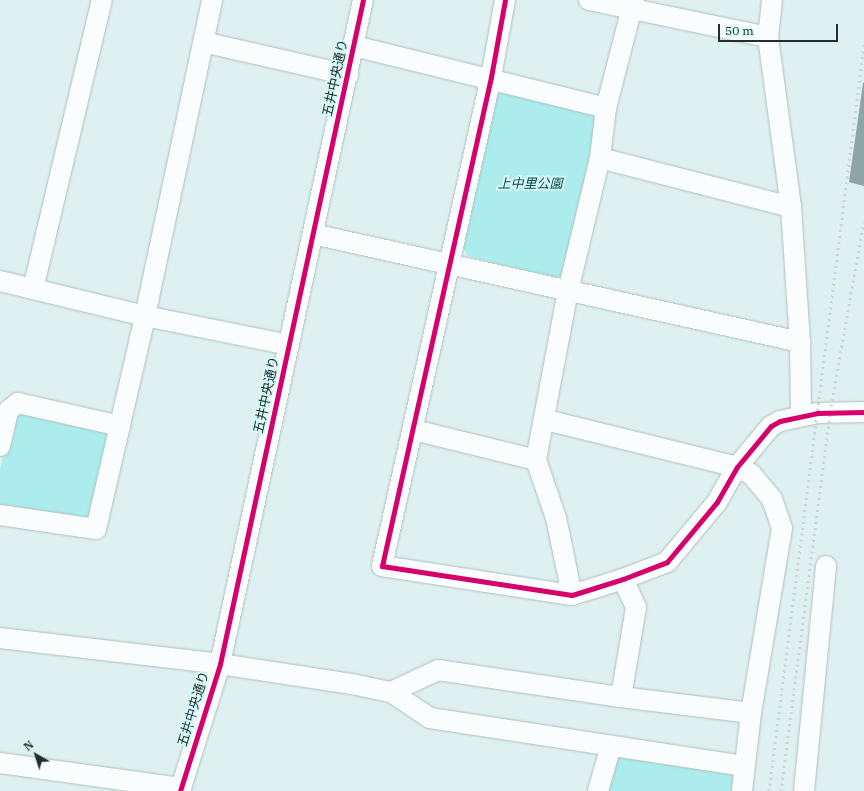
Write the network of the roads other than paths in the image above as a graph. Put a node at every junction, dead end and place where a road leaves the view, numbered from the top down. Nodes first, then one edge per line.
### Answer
1 (102, 0) edge
2 (212, 0) edge
3 (363, 0) edge
4 (505, 0) edge
5 (589, 0) edge
6 (772, 0) edge
7 (633, 5) edge
8 (768, 37) junction
9 (203, 42) junction
10 (354, 46) junction
11 (348, 75) junction
12 (491, 78) junction
13 (606, 108) junction
14 (600, 158) junction
15 (791, 207) junction
16 (313, 234) junction
17 (449, 264) junction
18 (0, 281) edge
19 (33, 289) junction
20 (568, 291) junction
21 (145, 316) junction
22 (800, 342) junction
23 (289, 345) junction
24 (864, 412) edge
25 (801, 415) junction
26 (546, 420) junction
27 (120, 426) junction
28 (414, 430) junction
29 (0, 446) edge
30 (536, 460) junction
31 (737, 467) junction
32 (0, 515) edge
33 (826, 566) dead end
34 (623, 579) junction
35 (572, 594) junction
36 (0, 638) edge
37 (220, 664) junction
38 (391, 692) junction
39 (621, 697) junction
40 (751, 713) junction
41 (611, 746) junction
42 (0, 763) edge
43 (743, 766) junction
44 (181, 790) edge
45 (598, 791) edge
46 (742, 791) edge
47 (804, 791) edge

1 - 19 street
2 - 9 street
3 - 10 street, 五井中央通り
4 - 12 street
5 - 7 street
6 - 8 street
7 - 8 street
7 - 13 street
8 - 15 street
9 - 11 street
9 - 21 street
10 - 11 street, 五井中央通り
10 - 12 street
11 - 16 street, 五井中央通り
12 - 13 street
12 - 17 street
13 - 14 street
14 - 15 street
14 - 20 street
15 - 22 street
16 - 17 street
16 - 23 street, 五井中央通り
17 - 20 street
17 - 28 street
18 - 19 street
19 - 21 street
20 - 22 street
20 - 26 street
21 - 23 street
21 - 27 street
22 - 25 street
23 - 37 street, 五井中央通り
24 - 25 street
25 - 31 street
26 - 30 street
26 - 31 street
27 - 29 street
27 - 32 street
28 - 30 street
28 - 35 street
30 - 35 street
31 - 34 street
31 - 40 street
33 - 47 street
34 - 35 street
34 - 39 street
36 - 37 street
37 - 38 street
37 - 44 street, 五井中央通り
38 - 39 street
38 - 41 street
39 - 40 street
40 - 43 street
41 - 43 street
41 - 45 street
42 - 44 street
43 - 46 street

